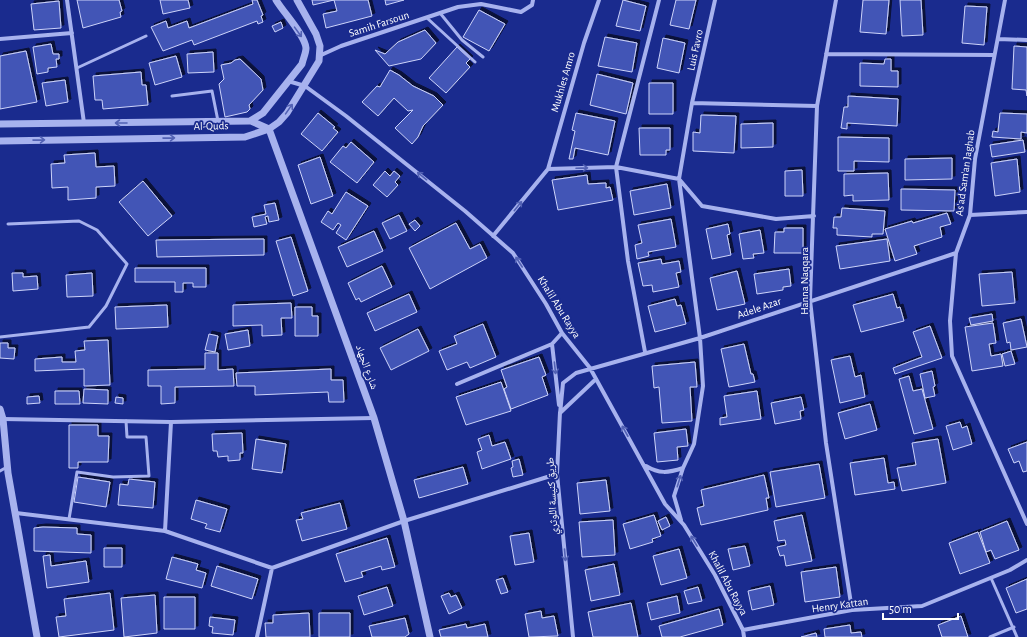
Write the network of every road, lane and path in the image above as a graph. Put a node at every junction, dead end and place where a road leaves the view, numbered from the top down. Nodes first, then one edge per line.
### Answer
1 (67, 0) edge
2 (276, 0) edge
3 (297, 0) edge
4 (533, 0) edge
5 (599, 0) edge
6 (659, 0) edge
7 (715, 0) edge
8 (836, 0) edge
9 (1005, 0) edge
10 (481, 2) edge
11 (440, 13) junction
12 (427, 18) junction
13 (72, 33) junction
14 (146, 36) dead end
15 (0, 39) edge
16 (998, 39) junction
17 (1027, 40) edge
18 (826, 54) junction
19 (319, 56) junction
20 (994, 56) junction
21 (483, 58) dead end
22 (475, 62) dead end
23 (77, 68) junction
24 (288, 81) junction
25 (305, 86) junction
26 (172, 96) dead end
27 (692, 103) junction
28 (817, 106) junction
29 (251, 121) junction
30 (84, 123) junction
31 (218, 123) junction
32 (0, 124) edge
33 (270, 129) junction
34 (0, 141) edge
35 (616, 167) junction
36 (548, 169) junction
37 (679, 179) junction
38 (1027, 212) edge
39 (970, 215) junction
40 (814, 216) junction
41 (8, 224) dead end
42 (493, 236) junction
43 (956, 253) junction
44 (810, 300) junction
45 (562, 333) junction
46 (0, 337) edge
47 (700, 338) junction
48 (552, 344) junction
49 (645, 352) junction
50 (590, 368) junction
51 (596, 378) junction
52 (458, 384) dead end
53 (0, 409) edge
54 (560, 414) junction
55 (374, 418) junction
56 (3, 419) junction
57 (126, 421) junction
58 (171, 422) junction
59 (644, 465) junction
60 (8, 467) junction
61 (683, 468) junction
62 (0, 471) edge
63 (557, 474) junction
64 (16, 513) junction
65 (69, 519) junction
66 (404, 521) junction
67 (681, 521) junction
68 (1027, 524) edge
69 (165, 531) junction
70 (1027, 560) edge
71 (272, 568) junction
72 (991, 578) junction
73 (852, 610) junction
74 (1014, 627) junction
75 (743, 630) junction
76 (37, 637) edge
77 (258, 637) edge
78 (430, 637) edge
79 (573, 637) edge
80 (744, 637) edge
81 (990, 637) edge
82 (1017, 637) edge

1 - 13 street
2 -> 24 street
3 - 19 street, Al-Quds
4 - 10 street, Samih Farsoun
5 - 36 street, Mukhles Amro
6 - 35 street
7 - 27 street, Luis Favro
8 - 18 street, Hanna Naqqara
9 - 16 street, As'ad Sam'an Jaghab
10 - 11 street, Samih Farsoun
11 - 12 street, Samih Farsoun
11 - 21 lane
12 - 19 street, Samih Farsoun
12 - 22 lane
13 - 15 street
13 - 23 street
14 - 23 lane
16 - 17 street
16 - 20 street, As'ad Sam'an Jaghab
18 - 20 street
18 - 28 street, Hanna Naqqara
19 - 25 street, Al-Quds
20 - 39 street, As'ad Sam'an Jaghab
23 - 30 street
24 - 25 street, Khalil Abu Rayya
24 - 29 street
33 -> 25 street, Al-Quds
42 -> 25 street, Khalil Abu Rayya
26 - 31 lane
27 - 28 street
27 - 37 street, Luis Favro
28 - 40 street, Hanna Naqqara
29 - 31 street, Al-Quds
29 - 33 street
31 -> 30 street, Al-Quds
30 - 32 street, Al-Quds
34 -> 33 street, Al-Quds
33 - 55 street, شارع الجهاد
36 -> 35 street
35 - 37 street
35 - 49 street
42 -> 36 street
37 - 40 street
37 - 47 street, Luis Favro
38 - 39 street
39 - 43 street, As'ad Sam'an Jaghab
40 - 44 street, Hanna Naqqara
41 - 46 lane
45 -> 42 street, Khalil Abu Rayya
43 - 44 street, Adele Azar
43 - 68 street, As'ad Sam'an Jaghab
44 - 47 street, Adele Azar
44 - 73 street, Hanna Naqqara
45 - 48 street
45 - 50 street, Khalil Abu Rayya
47 - 49 street, Adele Azar
47 - 61 street, Luis Favro
48 - 52 street
48 -> 54 street, طريق كنيسة اللوثري
49 - 50 street, Adele Azar
50 - 51 street, Khalil Abu Rayya
50 - 54 street, Adele Azar
51 - 54 street
59 -> 51 street, Khalil Abu Rayya
53 - 56 street
54 - 63 street, طريق كنيسة اللوثري
55 - 58 street
55 - 66 street, شارع الجهاد
56 - 57 street
56 - 60 street
57 - 58 street
57 - 65 lane
58 - 69 street
59 - 61 street
59 - 67 street, Khalil Abu Rayya
60 - 62 lane
60 - 64 street
67 -> 61 street, Luis Favro
63 - 66 street
63 -> 79 street, طريق كنيسة اللوثري
64 - 65 street
64 - 76 street
65 - 69 street
66 - 71 street
66 - 78 street, شارع الجهاد
75 -> 67 street, Khalil Abu Rayya
69 - 71 street
70 - 72 street, Henry Kattan
71 - 77 street
72 - 73 street, Henry Kattan
72 - 74 lane
73 - 75 street, Henry Kattan
74 - 81 lane
74 - 82 lane
75 - 80 street, Khalil Abu Rayya

